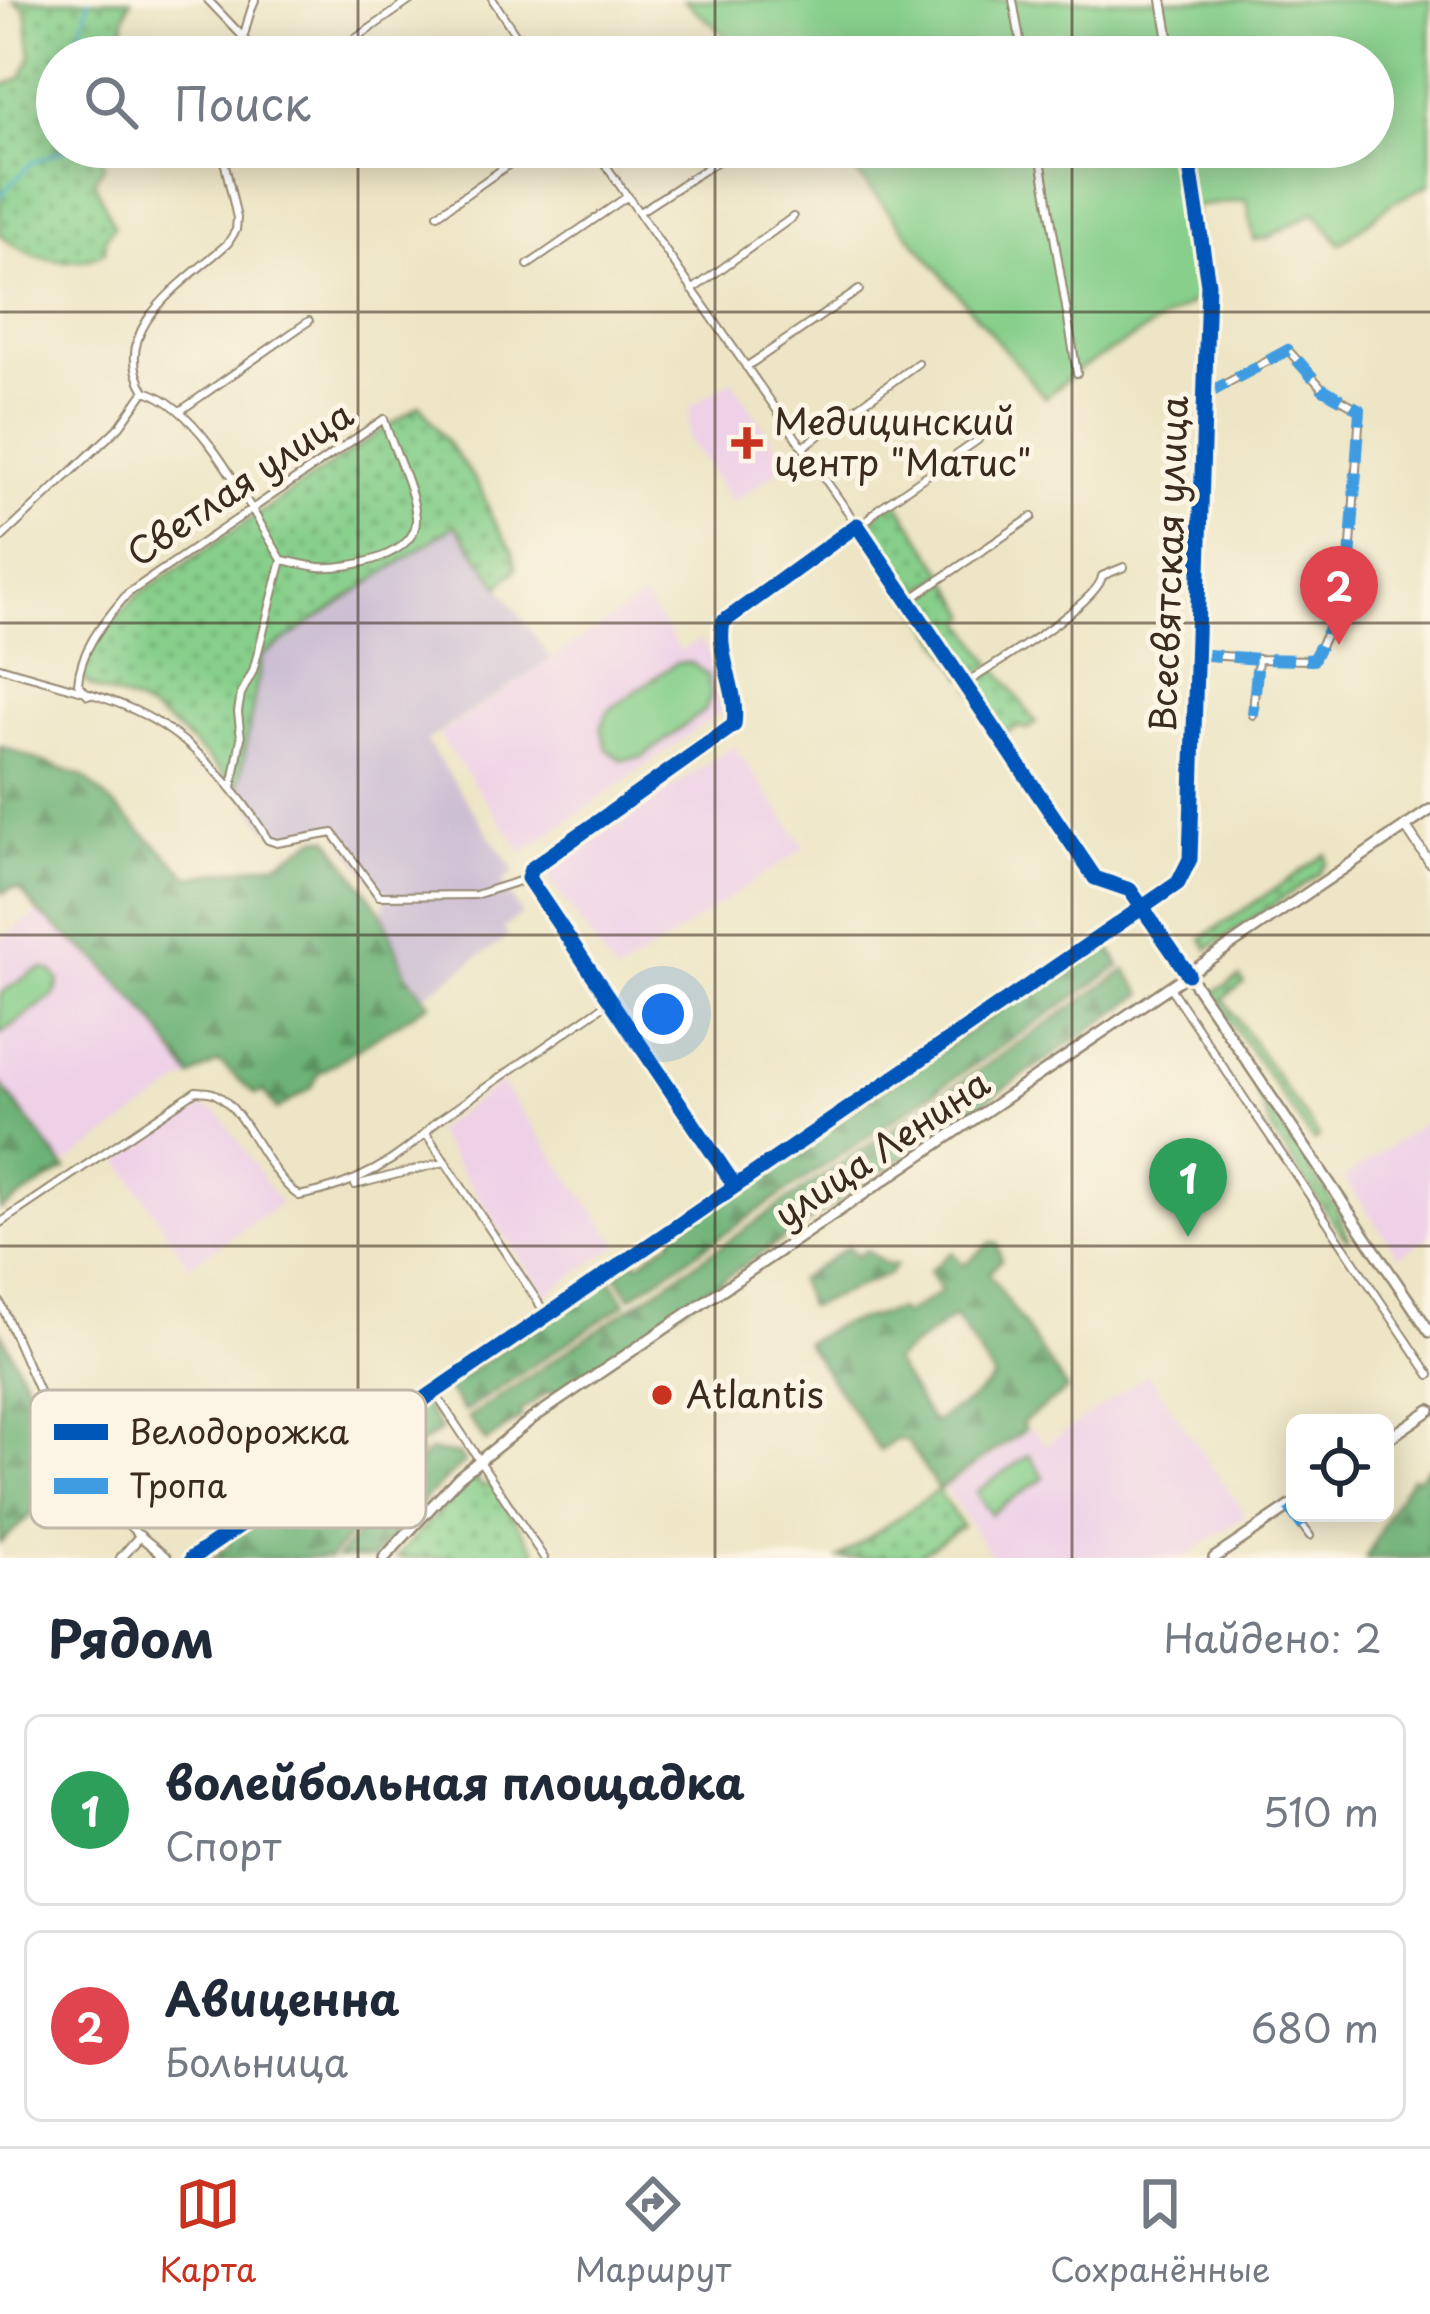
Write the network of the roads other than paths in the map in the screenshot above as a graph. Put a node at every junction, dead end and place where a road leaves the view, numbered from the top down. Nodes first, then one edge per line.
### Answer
1 (208, 0) edge
2 (255, 0) edge
3 (412, 0) edge
4 (494, 0) edge
5 (1013, 0) edge
6 (1162, 0) edge
7 (242, 36) edge
8 (245, 36) edge
9 (360, 36) edge
10 (516, 36) edge
11 (1019, 36) edge
12 (1168, 36) edge
13 (225, 168) edge
14 (504, 168) edge
15 (607, 168) edge
16 (708, 168) edge
17 (1043, 168) edge
18 (1191, 168) edge
19 (628, 196) junction
20 (640, 212) junction
21 (438, 214) dead end
22 (793, 218) dead end
23 (528, 265) dead end
24 (692, 290) junction
25 (859, 290) dead end
26 (309, 321) dead end
27 (918, 363) dead end
28 (746, 367) junction
29 (1077, 373) dead end
30 (145, 391) junction
31 (1205, 395) junction
32 (180, 410) junction
33 (978, 440) dead end
34 (803, 447) junction
35 (251, 511) junction
36 (1032, 517) dead end
37 (858, 527) junction
38 (0, 539) edge
39 (282, 560) junction
40 (1124, 568) dead end
41 (908, 601) junction
42 (1196, 654) junction
43 (1237, 657) dead end
44 (0, 667) edge
45 (1257, 670) dead end
46 (965, 684) junction
47 (1256, 687) dead end
48 (88, 694) junction
49 (1253, 715) dead end
50 (232, 788) junction
51 (1430, 810) edge
52 (1406, 826) junction
53 (1430, 863) edge
54 (531, 887) junction
55 (1143, 907) junction
56 (1188, 974) junction
57 (1169, 986) junction
58 (609, 1002) junction
59 (426, 1133) junction
60 (445, 1162) junction
61 (735, 1186) junction
62 (346, 1187) junction
63 (0, 1223) edge
64 (0, 1302) edge
65 (546, 1314) junction
66 (1430, 1332) edge
67 (1430, 1375) edge
68 (38, 1390) edge
69 (433, 1390) junction
70 (426, 1395) edge
71 (1430, 1410) edge
72 (1394, 1436) edge
73 (479, 1459) junction
74 (1286, 1509) edge
75 (426, 1510) edge
76 (1302, 1522) edge
77 (131, 1528) edge
78 (235, 1528) edge
79 (411, 1528) edge
80 (140, 1536) junction
81 (1310, 1536) dead end
82 (121, 1558) edge
83 (167, 1558) edge
84 (192, 1558) edge
85 (385, 1558) edge
86 (544, 1558) edge
87 (1214, 1558) edge

1 - 7 street
2 - 8 street
3 - 9 street
4 - 10 street
5 - 11 street
6 - 12 street
13 - 30 street
14 - 21 street
15 - 19 street
16 - 20 street
17 - 29 street
18 - 31 street, Всесвятская улица
19 - 20 street
19 - 23 street
20 - 24 street
22 - 24 street
24 - 28 street
25 - 28 street
26 - 32 street
27 - 34 street
28 - 34 street
30 - 32 street
30 - 38 street
31 - 42 street, Всесвятская улица
31 - 45 street
32 - 35 street
33 - 37 street
34 - 37 street
35 - 39 street
35 - 39 street, Светлая улица
35 - 48 street, Светлая улица
36 - 41 street
37 - 41 street
37 - 54 street
39 - 50 street
40 - 46 street
41 - 46 street
42 - 43 street
42 - 55 street, Всесвятская улица
44 - 48 street
46 - 55 street
47 - 49 street
48 - 50 street
50 - 54 street
51 - 52 main road, улица Ленина
52 - 53 street
52 - 56 main road, улица Ленина
54 - 58 street
55 - 56 street
55 - 61 street, Всесвятская улица
56 - 57 main road, улица Ленина
56 - 66 main road
57 - 67 street
57 - 73 main road, улица Ленина
58 - 59 street
58 - 61 street
59 - 60 street
59 - 62 street
60 - 62 street
60 - 65 street
61 - 65 street, Всесвятская улица
62 - 63 street
64 - 68 street
65 - 69 street, Всесвятская улица
69 - 70 street, Всесвятская улица
69 - 73 street
71 - 72 main road
73 - 75 main road, улица Ленина
73 - 86 street
74 - 87 main road
76 - 81 street
77 - 80 street
78 - 84 street, Всесвятская улица
79 - 85 main road, улица Ленина
80 - 82 street
80 - 83 street

